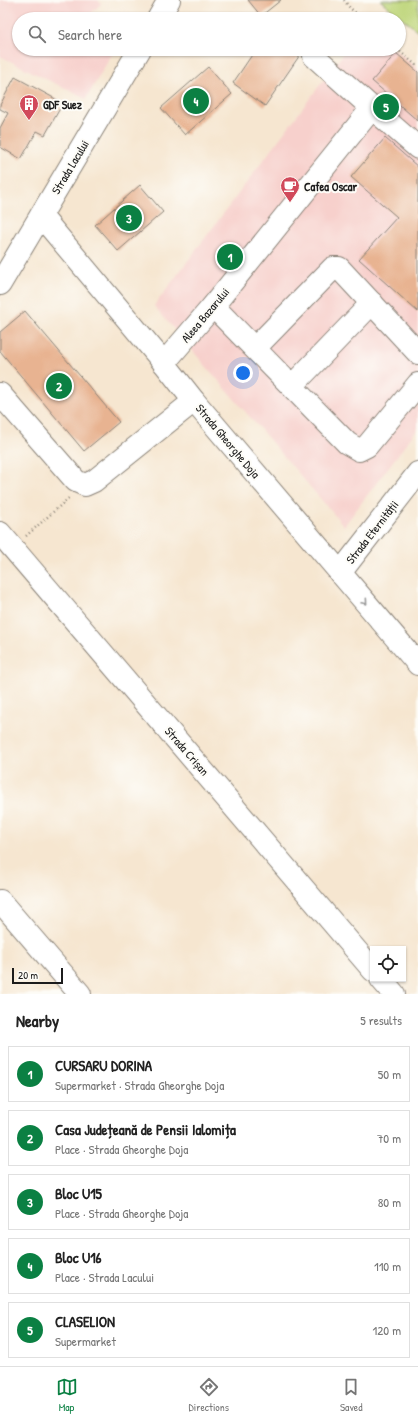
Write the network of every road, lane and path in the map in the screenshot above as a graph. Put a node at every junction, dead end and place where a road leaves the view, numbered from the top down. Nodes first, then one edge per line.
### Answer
1 (344, 0) edge
2 (355, 12) edge
3 (136, 56) edge
4 (314, 56) dead end
5 (406, 56) edge
6 (418, 67) edge
7 (372, 108) junction
8 (418, 148) edge
9 (41, 216) junction
10 (0, 284) edge
11 (372, 303) junction
12 (213, 306) junction
13 (255, 348) junction
14 (418, 353) edge
15 (164, 363) junction
16 (418, 384) edge
17 (292, 386) junction
18 (0, 394) edge
19 (194, 401) junction
20 (418, 473) edge
21 (85, 485) junction
22 (6, 540) edge
23 (340, 573) junction
24 (418, 664) edge
25 (0, 901) edge
26 (370, 966) edge
27 (384, 982) edge
28 (80, 994) edge
29 (394, 994) edge

1 - 2 path
3 - 9 street, Strada Lacului
4 - 7 street
5 - 6 path
7 - 8 street
7 - 12 street, Aleea Bazarului
9 - 10 street, Strada Lacului
9 - 15 street, Strada Gheorghe Doja
11 - 13 street
11 - 14 street
11 - 17 street
12 - 13 street
12 - 15 street, Aleea Bazarului
13 - 17 street
15 - 19 street, Strada Gheorghe Doja
16 - 17 street
18 - 21 street
19 - 21 street
19 - 23 street, Strada Gheorghe Doja
20 - 23 street, Strada Eternității
21 - 22 path
22 - 26 street, Strada Crișan
23 -> 24 street, Strada Gheorghe Doja
25 - 28 street
27 - 29 street

